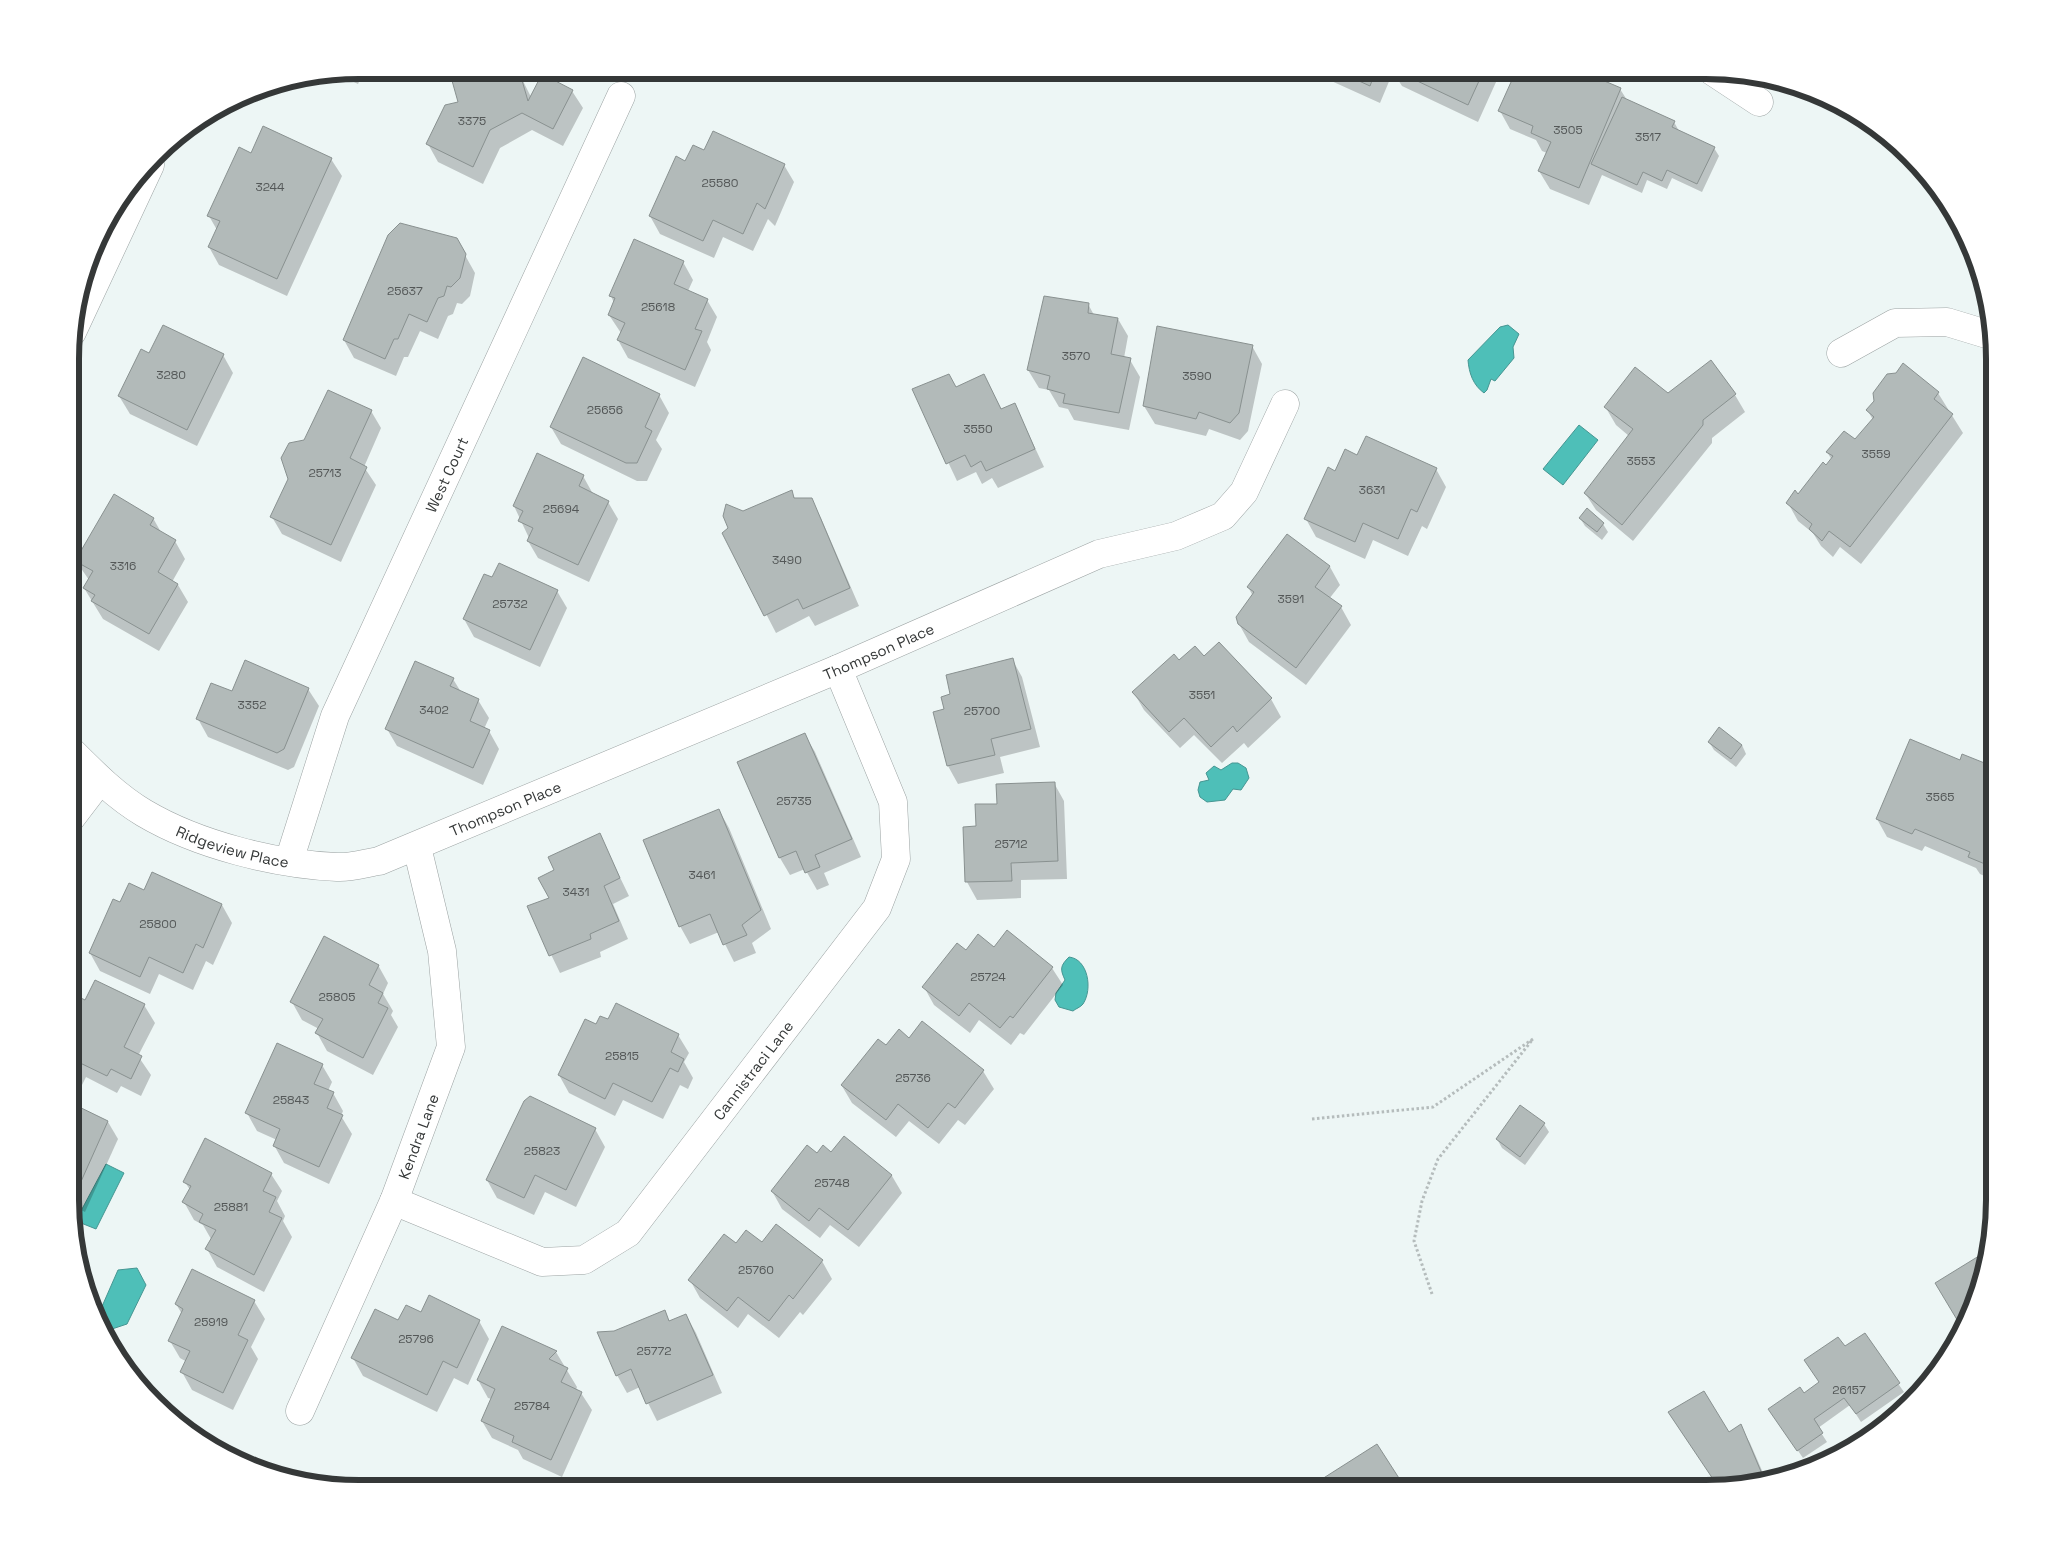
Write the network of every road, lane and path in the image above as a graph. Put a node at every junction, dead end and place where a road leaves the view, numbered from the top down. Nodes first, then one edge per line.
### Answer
1 (1724, 79) edge
2 (621, 96) dead end
3 (1759, 102) dead end
4 (143, 181) edge
5 (83, 308) edge
6 (1985, 334) edge
7 (1841, 353) dead end
8 (1285, 404) dead end
9 (838, 669) junction
10 (79, 759) edge
11 (100, 780) junction
12 (79, 808) edge
13 (417, 847) junction
14 (289, 861) junction
15 (1312, 1119) dead end
16 (394, 1201) junction
17 (1432, 1294) dead end
18 (300, 1411) dead end

1 - 3 street
2 - 14 street, West Court
4 - 5 street
6 - 7 street
8 - 9 street, Thompson Place
9 - 13 street, Thompson Place
9 - 16 street, Cannistraci Lane
10 - 11 street, Ridgeview Place
11 - 12 street
11 - 14 street, Ridgeview Place
13 - 14 street, Ridgeview Place
13 - 16 street, Kendra Lane
15 - 17 path
16 - 18 street, Kendra Lane

